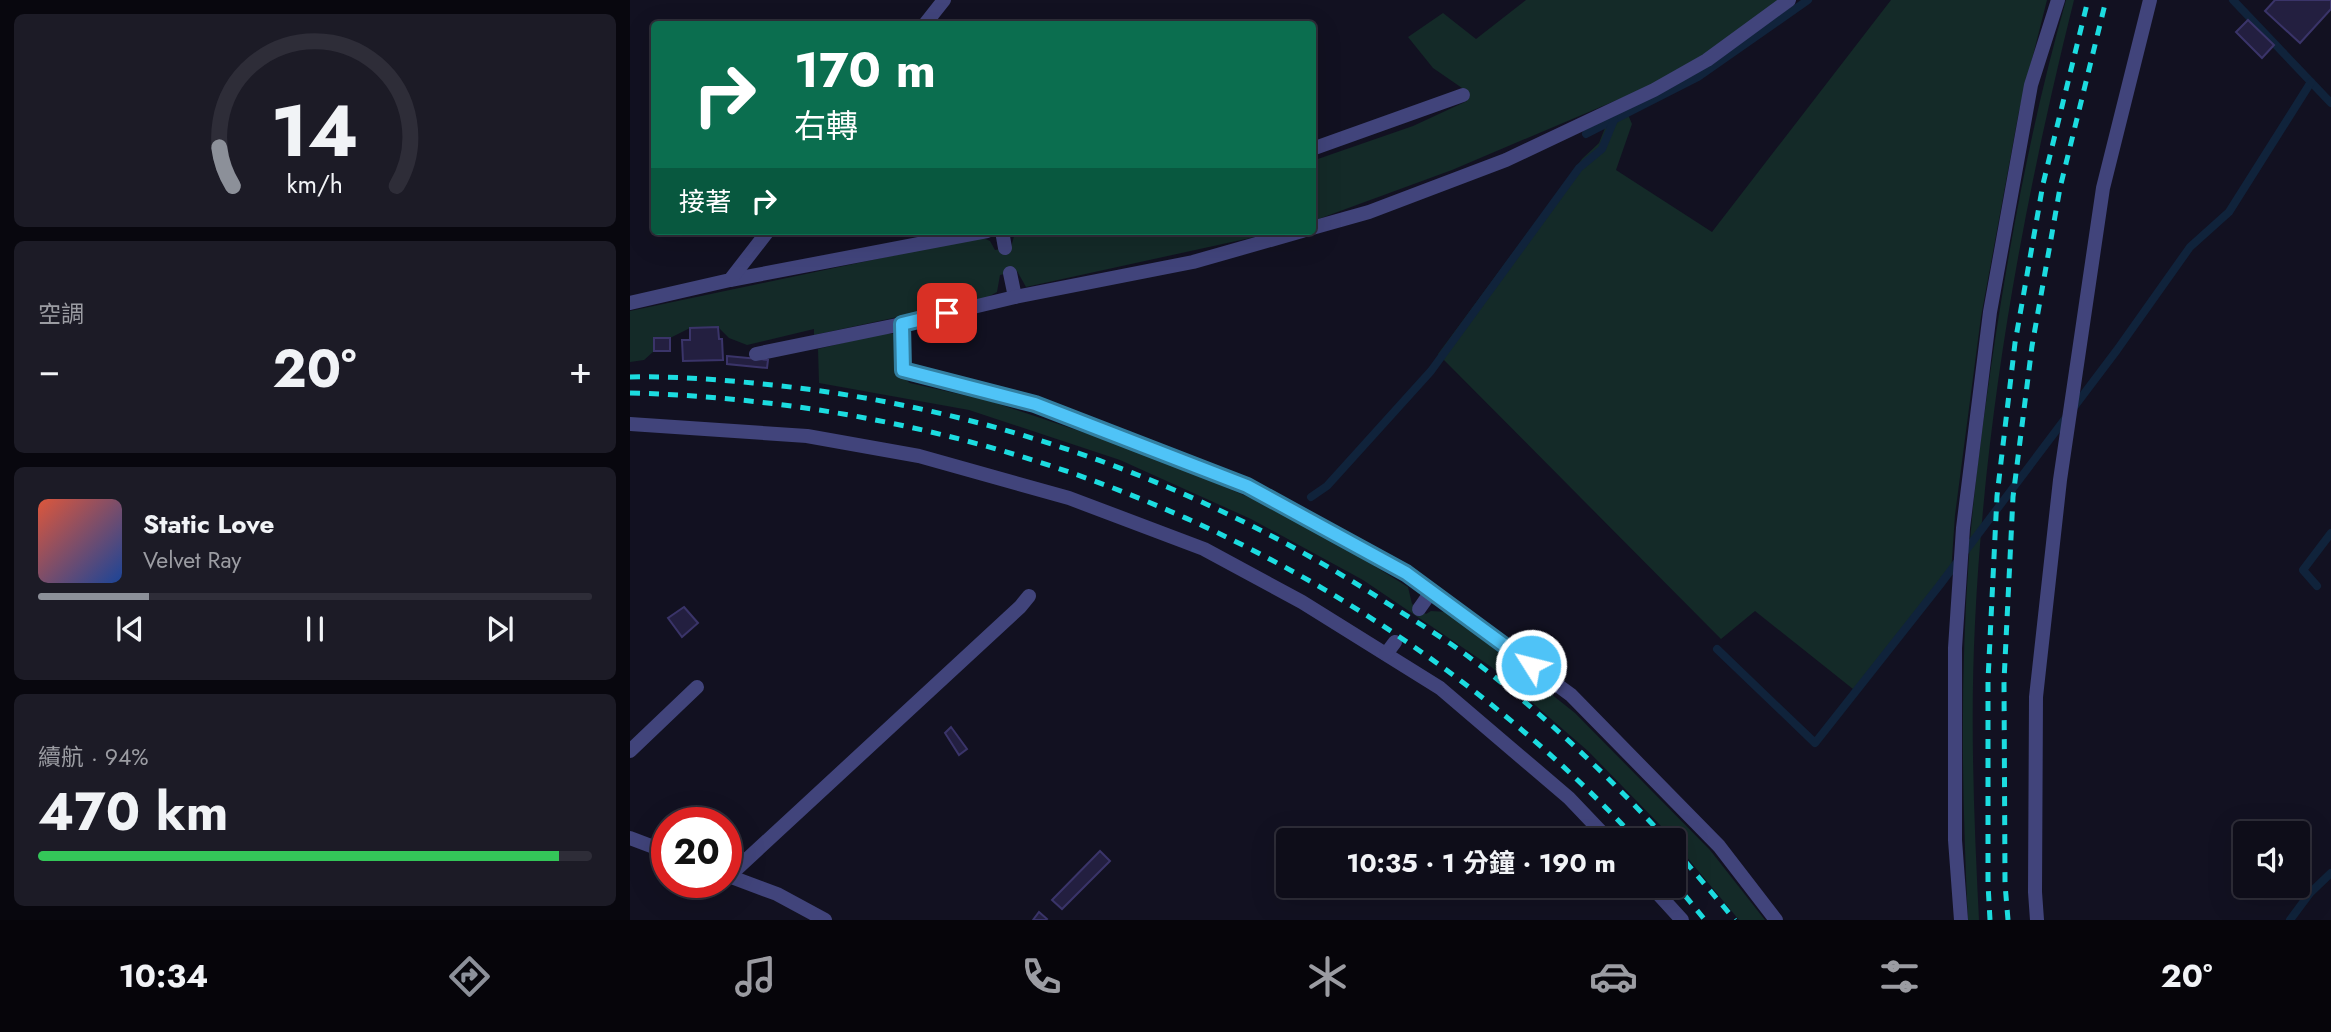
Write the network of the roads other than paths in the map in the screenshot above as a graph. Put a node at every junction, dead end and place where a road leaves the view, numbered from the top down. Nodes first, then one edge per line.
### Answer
1 (944, 0) edge
2 (1789, 0) edge
3 (2058, 0) edge
4 (2150, 0) edge
5 (927, 21) edge
6 (1463, 95) dead end
7 (1316, 148) edge
8 (1316, 227) edge
9 (765, 235) edge
10 (966, 235) edge
11 (1003, 235) edge
12 (1287, 235) edge
13 (1005, 248) dead end
14 (1010, 273) dead end
15 (730, 280) junction
16 (1014, 296) junction
17 (630, 303) edge
18 (902, 324) junction
19 (756, 354) dead end
20 (630, 424) edge
21 (1432, 592) junction
22 (1029, 596) dead end
23 (1419, 609) dead end
24 (1395, 642) dead end
25 (1386, 654) junction
26 (697, 687) dead end
27 (630, 751) edge
28 (1598, 828) edge
29 (630, 838) edge
30 (651, 846) edge
31 (742, 862) edge
32 (742, 880) edge
33 (1662, 898) edge
34 (825, 920) edge
35 (1682, 920) edge
36 (1776, 920) edge
37 (1962, 920) edge
38 (2037, 920) edge

1 - 5 street
2 - 8 street
3 - 37 street
4 - 38 street
6 - 7 street
9 - 15 street
10 - 15 street
11 - 13 street
12 - 16 street
14 - 16 street
15 - 17 street
16 - 18 street
18 - 19 street
18 - 21 street
20 - 25 street
21 - 23 street
21 - 36 street
22 - 31 street
24 - 25 street
25 - 28 street
26 - 27 street
29 - 30 street
32 - 34 street
33 - 35 street

